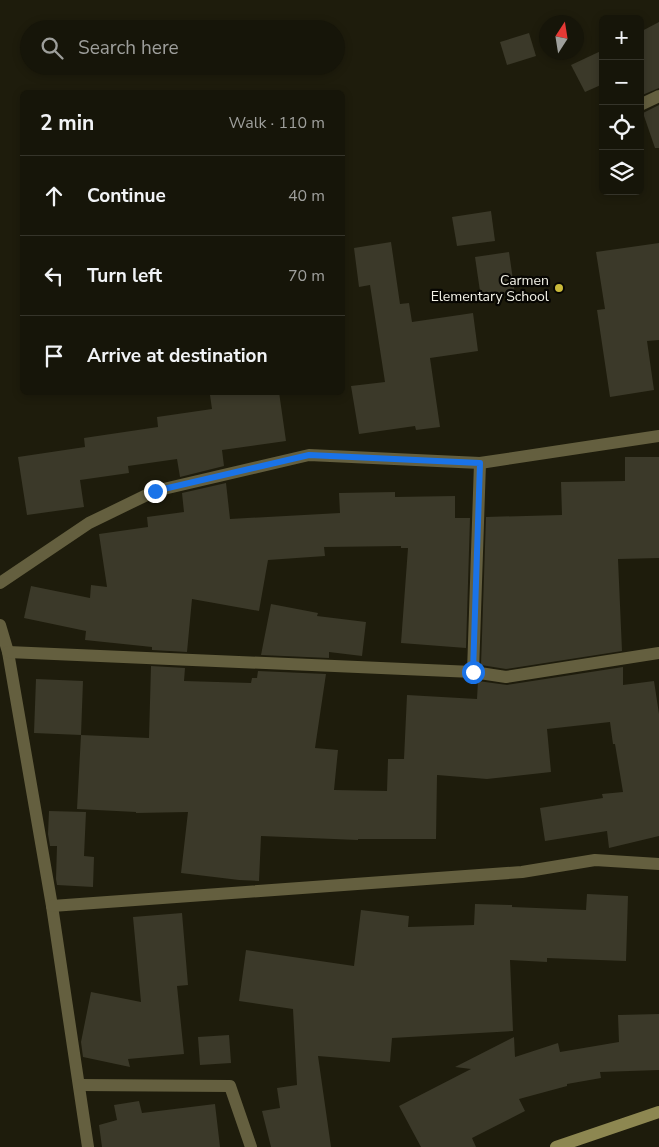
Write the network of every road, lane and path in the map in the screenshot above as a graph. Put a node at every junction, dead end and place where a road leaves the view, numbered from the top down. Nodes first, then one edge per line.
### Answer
1 (659, 96) edge
2 (644, 103) edge
3 (659, 436) edge
4 (480, 463) junction
5 (0, 583) edge
6 (0, 625) edge
7 (8, 652) junction
8 (659, 653) edge
9 (473, 672) junction
10 (659, 864) edge
11 (52, 906) junction
12 (80, 1085) junction
13 (659, 1112) edge
14 (88, 1147) edge
15 (251, 1147) edge
16 (556, 1147) edge

1 - 2 street
3 - 4 street
4 - 5 street
4 - 9 street
6 - 7 street
7 - 9 street
7 - 11 street
8 - 9 street
10 - 11 street
11 - 12 street
12 - 14 street
12 - 15 street
13 - 16 street

